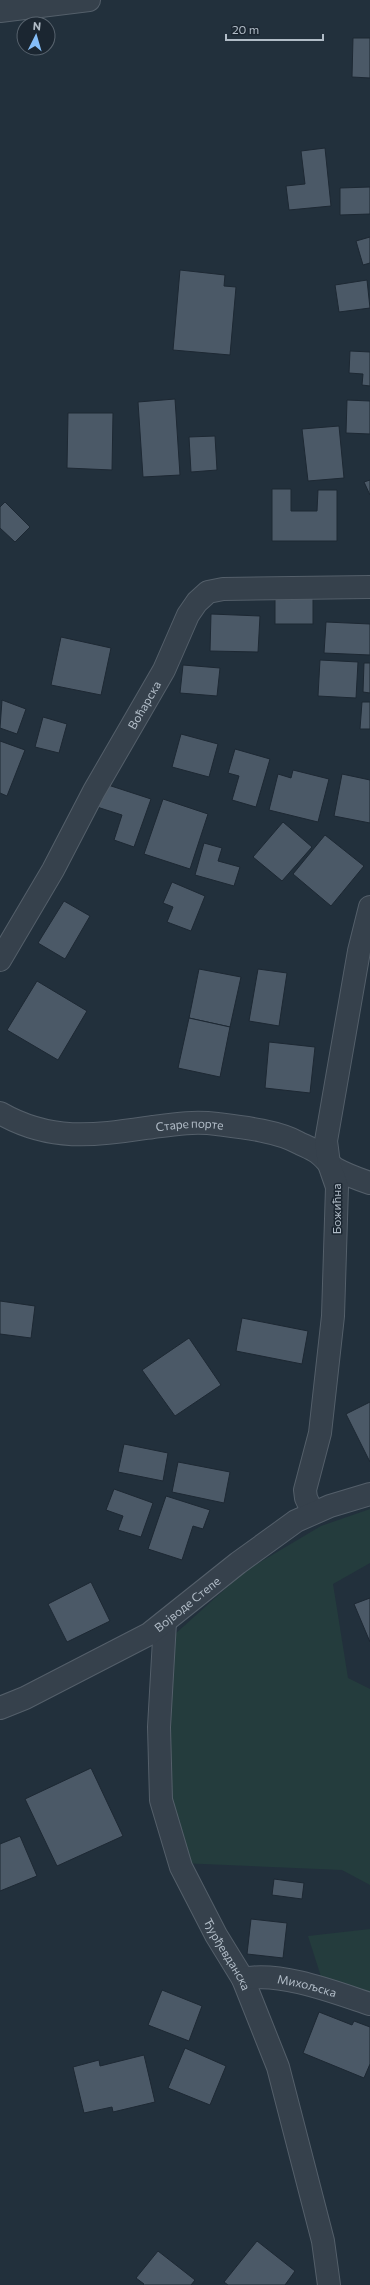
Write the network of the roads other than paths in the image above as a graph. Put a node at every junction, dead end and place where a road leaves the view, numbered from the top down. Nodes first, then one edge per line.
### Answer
1 (89, 0) edge
2 (0, 11) edge
3 (370, 587) edge
4 (370, 907) edge
5 (0, 960) edge
6 (0, 1113) edge
7 (329, 1164) junction
8 (370, 1183) edge
9 (370, 1494) edge
10 (313, 1513) junction
11 (166, 1622) junction
12 (0, 1708) edge
13 (243, 1979) junction
14 (370, 2004) edge
15 (329, 2285) edge

1 - 2 street
3 - 5 street, Воћарска
4 - 7 street, Божићна
6 - 7 street, Старе порте
7 - 8 street, Старе порте
7 - 10 street, Божићна
9 - 10 street, Војводе Степе
10 - 11 street, Војводе Степе
11 - 12 street, Војводе Степе
11 - 13 street, Ђурђевданска
13 - 14 street, Михољска
13 - 15 street, Ђурђевданска

